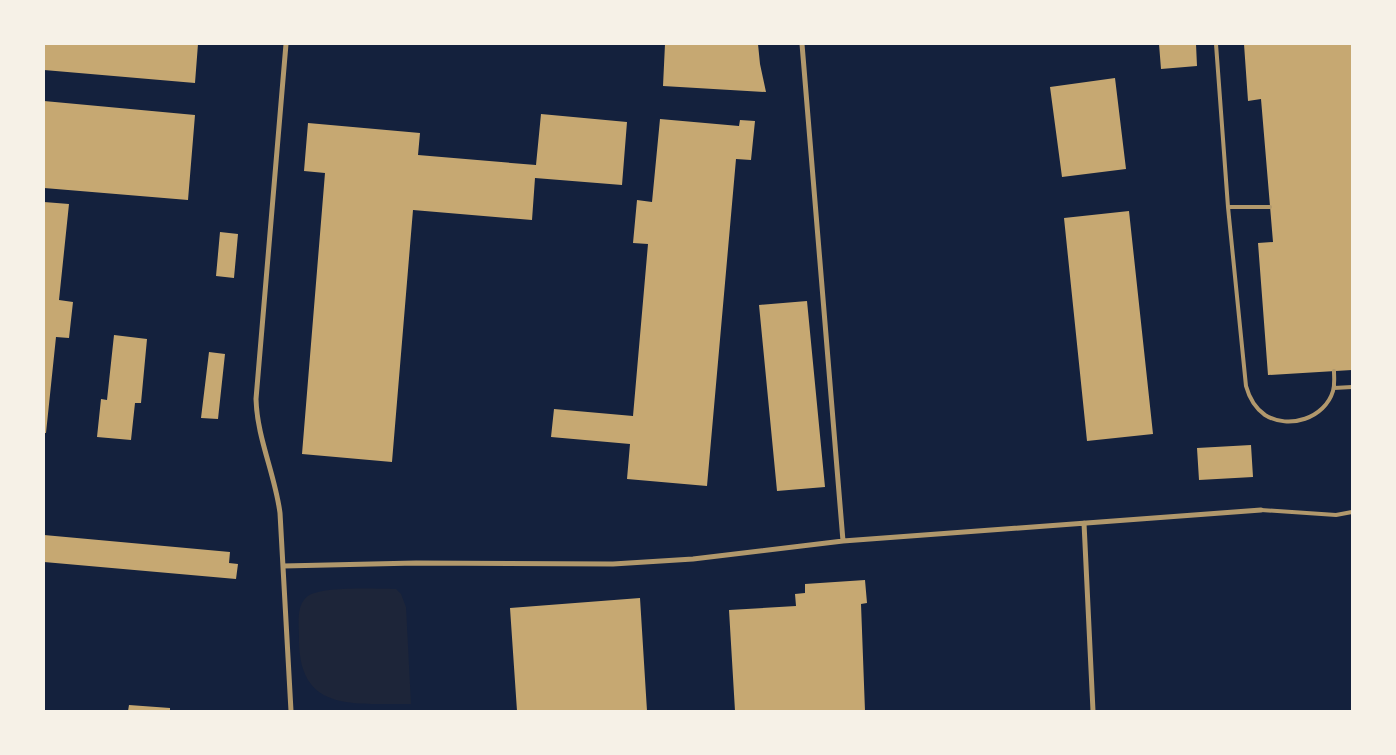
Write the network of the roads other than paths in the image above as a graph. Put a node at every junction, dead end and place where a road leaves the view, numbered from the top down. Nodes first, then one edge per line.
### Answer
1 (286, 44) edge
2 (802, 44) edge
3 (1216, 44) edge
4 (1228, 207) junction
5 (1270, 207) dead end
6 (1334, 371) dead end
7 (1352, 387) edge
8 (1334, 388) junction
9 (1261, 510) joint
10 (1352, 512) edge
11 (1084, 523) junction
12 (843, 541) junction
13 (283, 566) junction
14 (291, 711) edge
15 (1093, 711) edge

1 - 13 street
2 - 12 street
3 - 4 lane
4 - 5 lane
4 - 8 lane
6 - 8 lane
7 - 8 lane
9 - 10 lane
9 - 11 street
11 - 12 street
11 - 15 street
12 - 13 street
13 - 14 street

